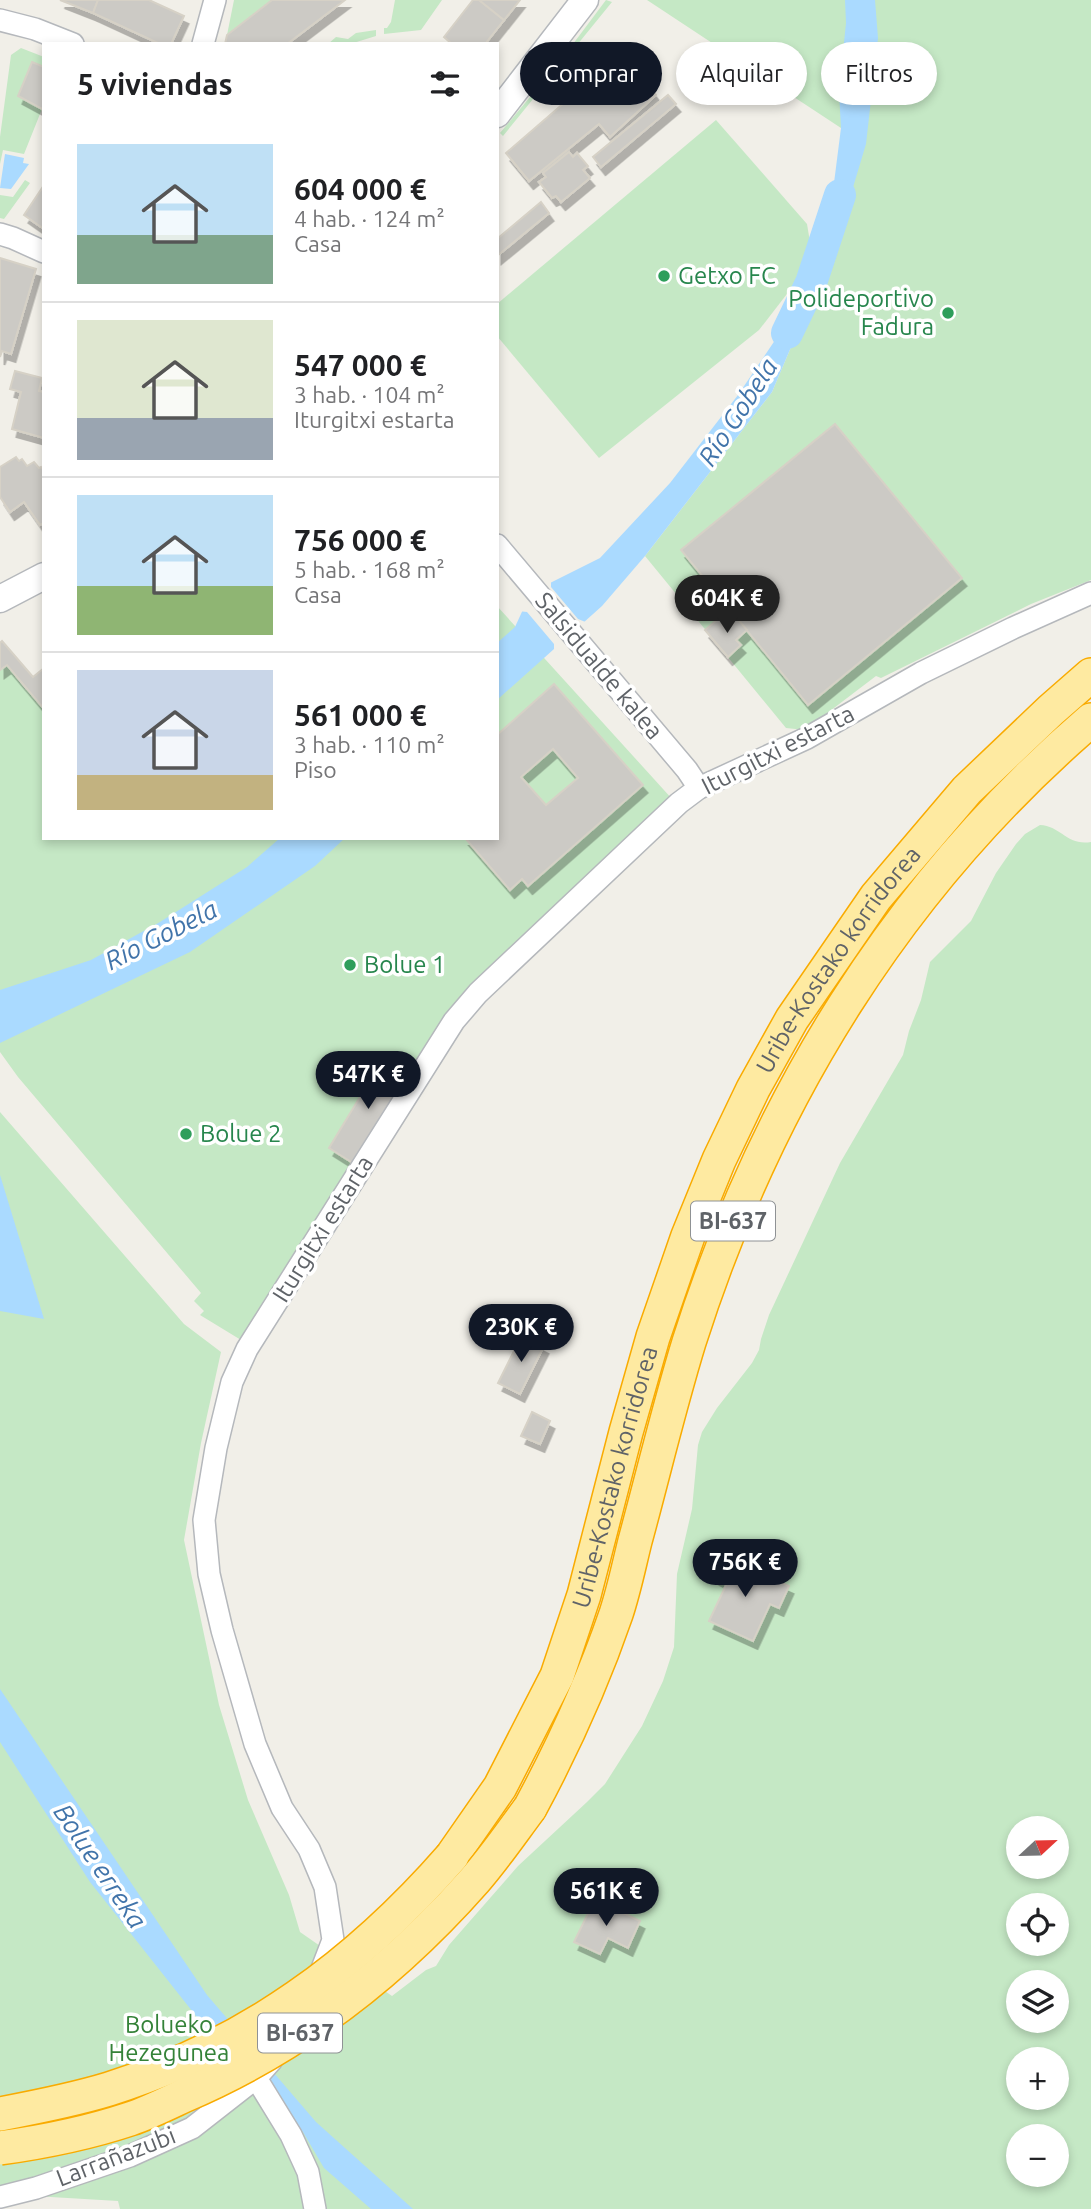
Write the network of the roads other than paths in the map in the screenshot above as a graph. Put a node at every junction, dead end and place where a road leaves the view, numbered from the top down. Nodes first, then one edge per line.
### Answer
1 (215, 0) edge
2 (585, 0) edge
3 (0, 20) edge
4 (68, 42) edge
5 (204, 42) edge
6 (499, 111) edge
7 (0, 234) edge
8 (42, 251) edge
9 (499, 547) edge
10 (42, 577) edge
11 (1091, 593) edge
12 (4, 597) edge
13 (1091, 675) edge
14 (1091, 720) edge
15 (699, 788) junction
16 (301, 2026) joint
17 (256, 2078) junction
18 (0, 2114) edge
19 (0, 2148) edge
20 (0, 2197) edge
21 (315, 2209) edge

1 - 5 street
2 - 6 street
3 - 4 street
7 - 8 street
9 - 15 street, Salsidualde kalea
10 - 12 street
11 - 15 street, Iturgitxi estarta
13 - 18 highway, Uribe-Kostako korridorea / BI-637, bridge
14 - 19 highway, Uribe-Kostako korridorea / BI-637, bridge
15 - 16 street, Iturgitxi estarta
16 - 17 street, Larrañazubi
17 - 20 street, Larrañazubi
17 - 21 street

